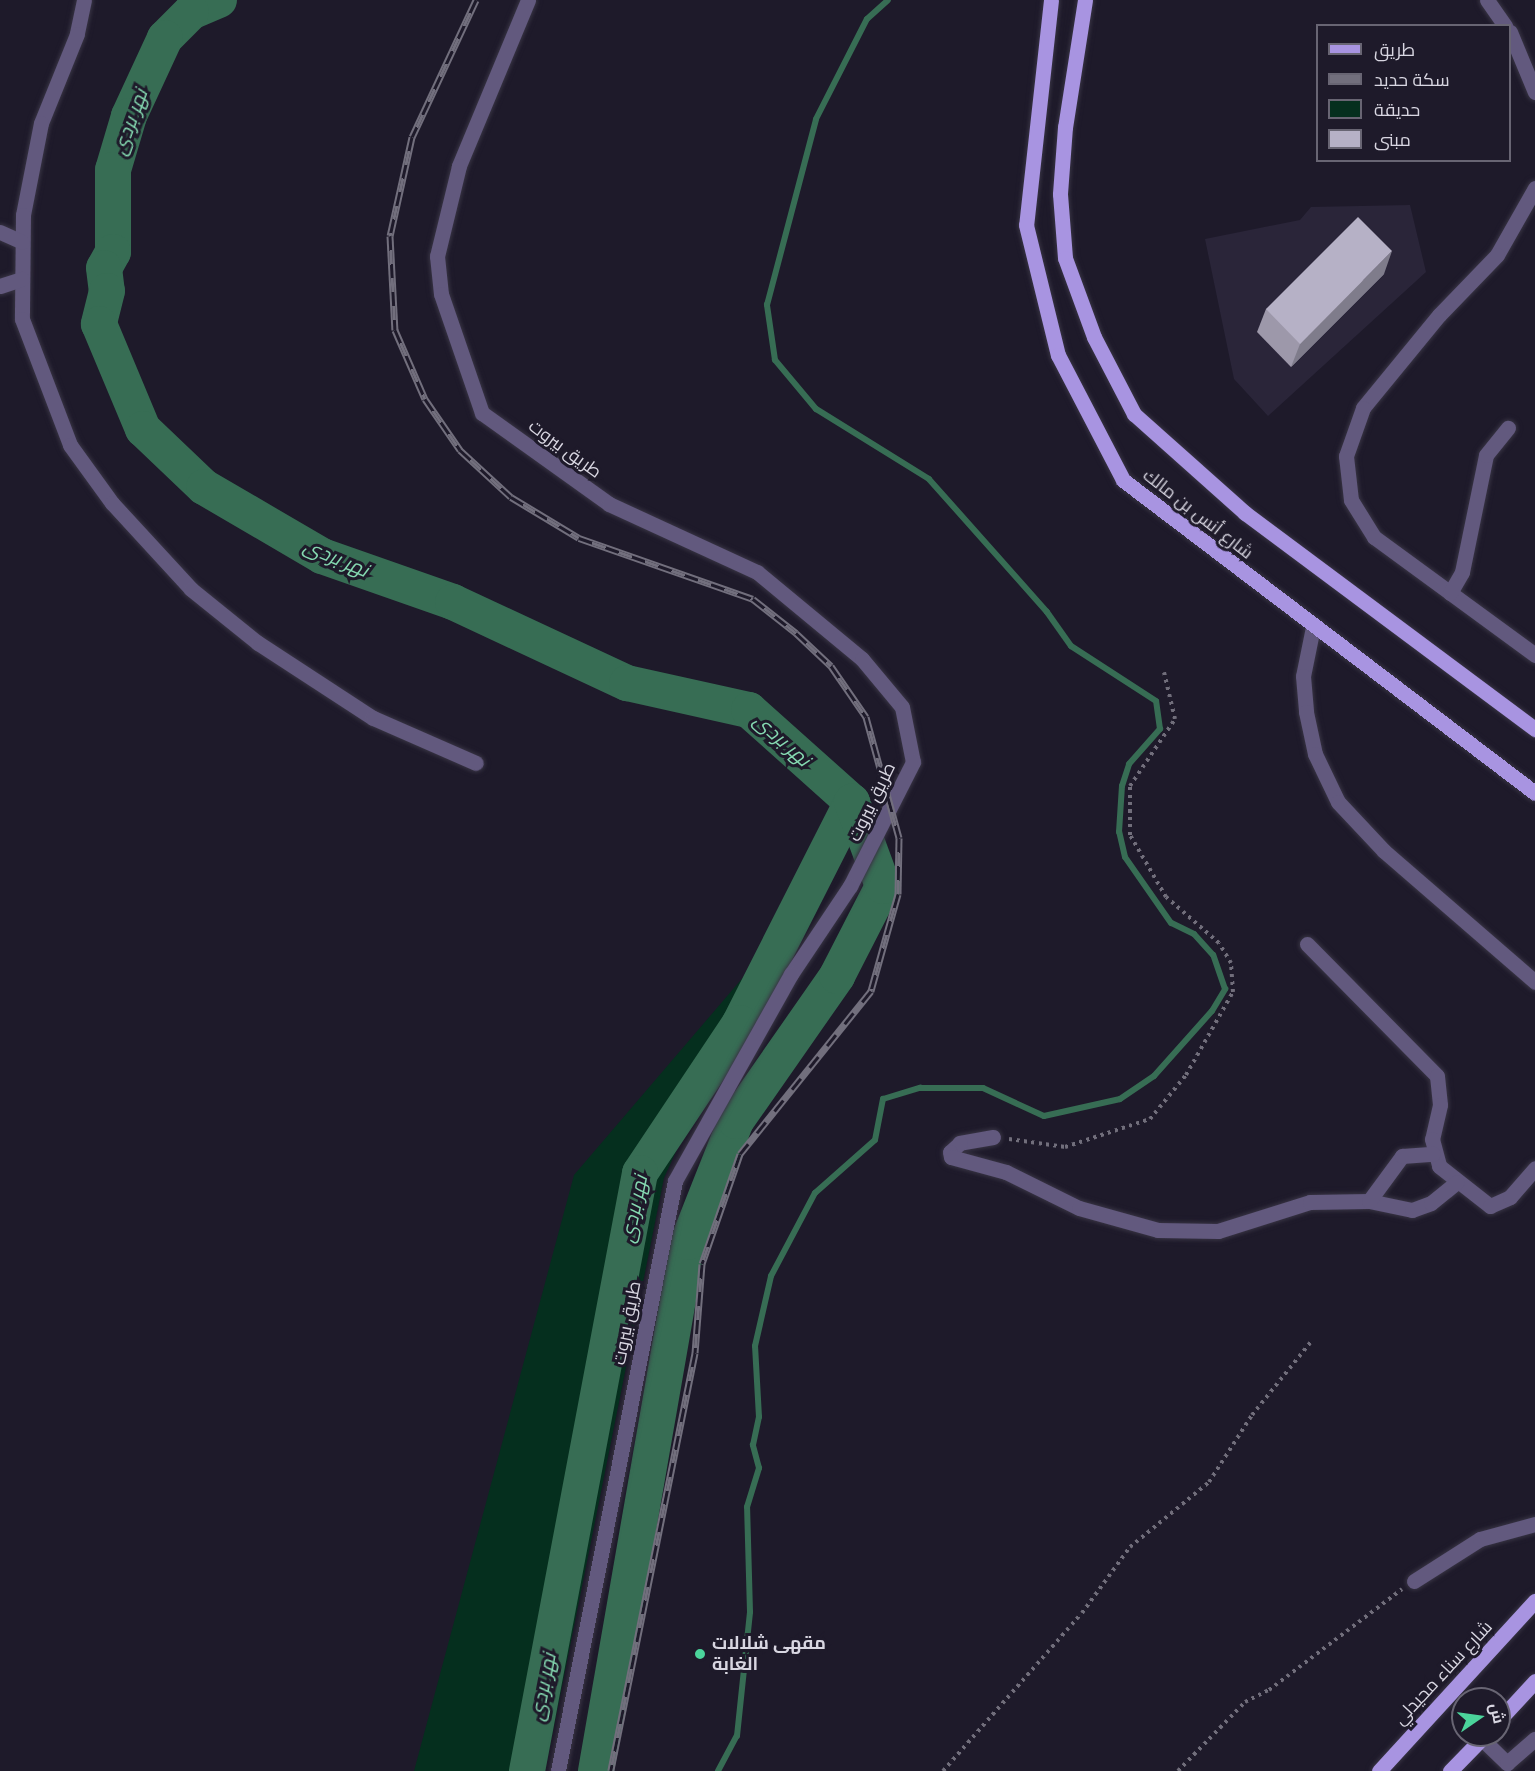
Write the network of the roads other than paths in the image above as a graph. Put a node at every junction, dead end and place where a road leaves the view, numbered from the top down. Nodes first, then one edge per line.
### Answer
1 (84, 0) edge
2 (528, 0) edge
3 (1051, 0) edge
4 (1085, 0) edge
5 (1487, 0) edge
6 (1504, 24) edge
7 (1511, 37) edge
8 (1535, 92) edge
9 (1535, 188) edge
10 (0, 232) edge
11 (22, 242) junction
12 (22, 279) junction
13 (0, 286) edge
14 (1508, 428) dead end
15 (1450, 593) junction
16 (1314, 627) junction
17 (1535, 655) edge
18 (1535, 729) edge
19 (476, 763) dead end
20 (1535, 793) edge
21 (1307, 944) dead end
22 (1535, 982) edge
23 (993, 1137) road end
24 (1433, 1154) junction
25 (1535, 1168) edge
26 (1457, 1182) junction
27 (1370, 1201) junction
28 (1535, 1524) edge
29 (1414, 1581) road end
30 (1535, 1601) edge
31 (1535, 1681) edge
32 (1511, 1707) edge
33 (1535, 1739) edge
34 (1473, 1747) edge
35 (1492, 1747) edge
36 (558, 1771) edge
37 (1379, 1771) edge
38 (1450, 1771) edge

1 - 11 street
2 - 36 street, طريق بيروت
3 - 16 main road, شارع أنس بن مالك
4 - 18 main road, شارع أنس بن مالك
5 - 6 street
7 - 8 street
9 - 15 street
10 - 11 street
11 - 12 street
12 - 13 street
12 - 19 street
14 - 15 street
15 - 17 street
16 - 20 main road, شارع أنس بن مالك
16 - 22 street
21 - 24 street
23 - 27 street
24 - 26 street
24 - 27 street
25 - 26 street
26 - 27 street
28 - 29 street
30 - 37 main road, شارع سناء محيدلي
31 - 32 main road
33 - 35 street
34 - 38 main road

